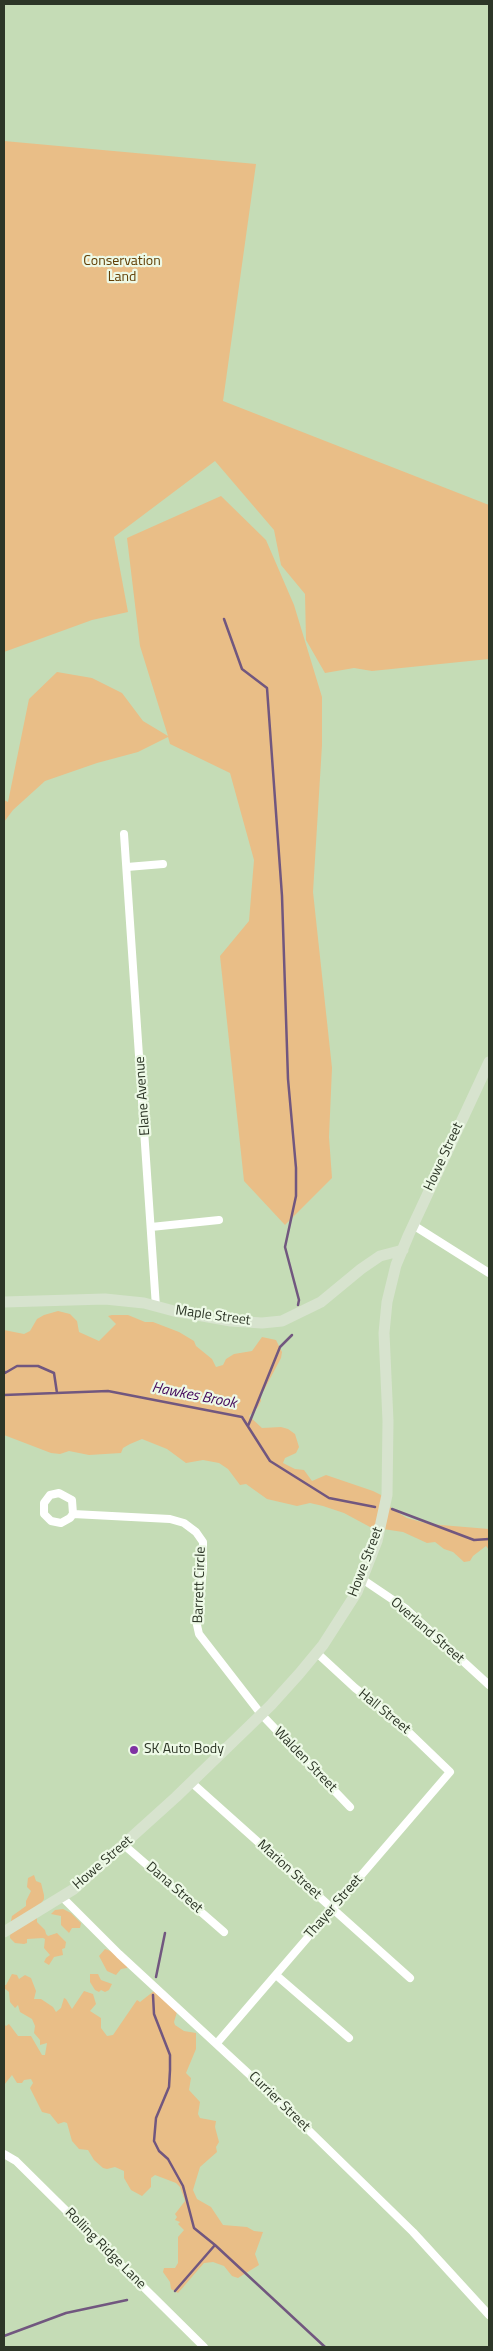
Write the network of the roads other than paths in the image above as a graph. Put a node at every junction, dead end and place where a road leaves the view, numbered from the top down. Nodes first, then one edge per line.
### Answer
1 (124, 834) dead end
2 (163, 864) dead end
3 (127, 867) junction
4 (489, 1062) edge
5 (219, 1220) dead end
6 (413, 1226) junction
7 (151, 1227) junction
8 (402, 1250) junction
9 (489, 1273) edge
10 (4, 1302) edge
11 (156, 1307) junction
12 (73, 1514) junction
13 (362, 1580) junction
14 (316, 1653) junction
15 (489, 1685) edge
16 (261, 1714) junction
17 (450, 1772) joint
18 (191, 1782) junction
19 (350, 1807) dead end
20 (124, 1845) junction
21 (62, 1897) junction
22 (332, 1909) junction
23 (4, 1932) edge
24 (224, 1932) dead end
25 (276, 1975) junction
26 (410, 1978) dead end
27 (349, 2038) dead end
28 (217, 2043) junction
29 (4, 2154) edge
30 (489, 2315) edge
31 (204, 2347) edge

1 - 3 street, Elane Avenue
2 - 3 street
3 - 7 street, Elane Avenue
4 - 6 street, Howe Street
5 - 7 street
6 - 8 street, Howe Street
6 - 9 street
7 - 11 street, Elane Avenue
8 - 11 street, Maple Street
8 - 13 street, Howe Street
10 - 11 street, Maple Street
12 - 12 street, Barrett Circle
12 - 16 street, Barrett Circle
13 - 14 street, Howe Street
13 - 15 street, Overland Street
14 - 16 street, Howe Street
14 - 17 street, Hall Street
16 - 18 street, Howe Street
16 - 19 street, Walden Street
17 - 22 street, Thayer Street
18 - 20 street, Howe Street
18 - 22 street, Marion Street
20 - 21 street, Howe Street
20 - 24 street, Dana Street
21 - 23 street, Howe Street
21 - 28 street, Currier Street
22 - 25 street, Thayer Street
22 - 26 street, Marion Street
25 - 27 street
25 - 28 street, Thayer Street
28 - 30 street, Currier Street
29 - 31 street, Rolling Ridge Lane

